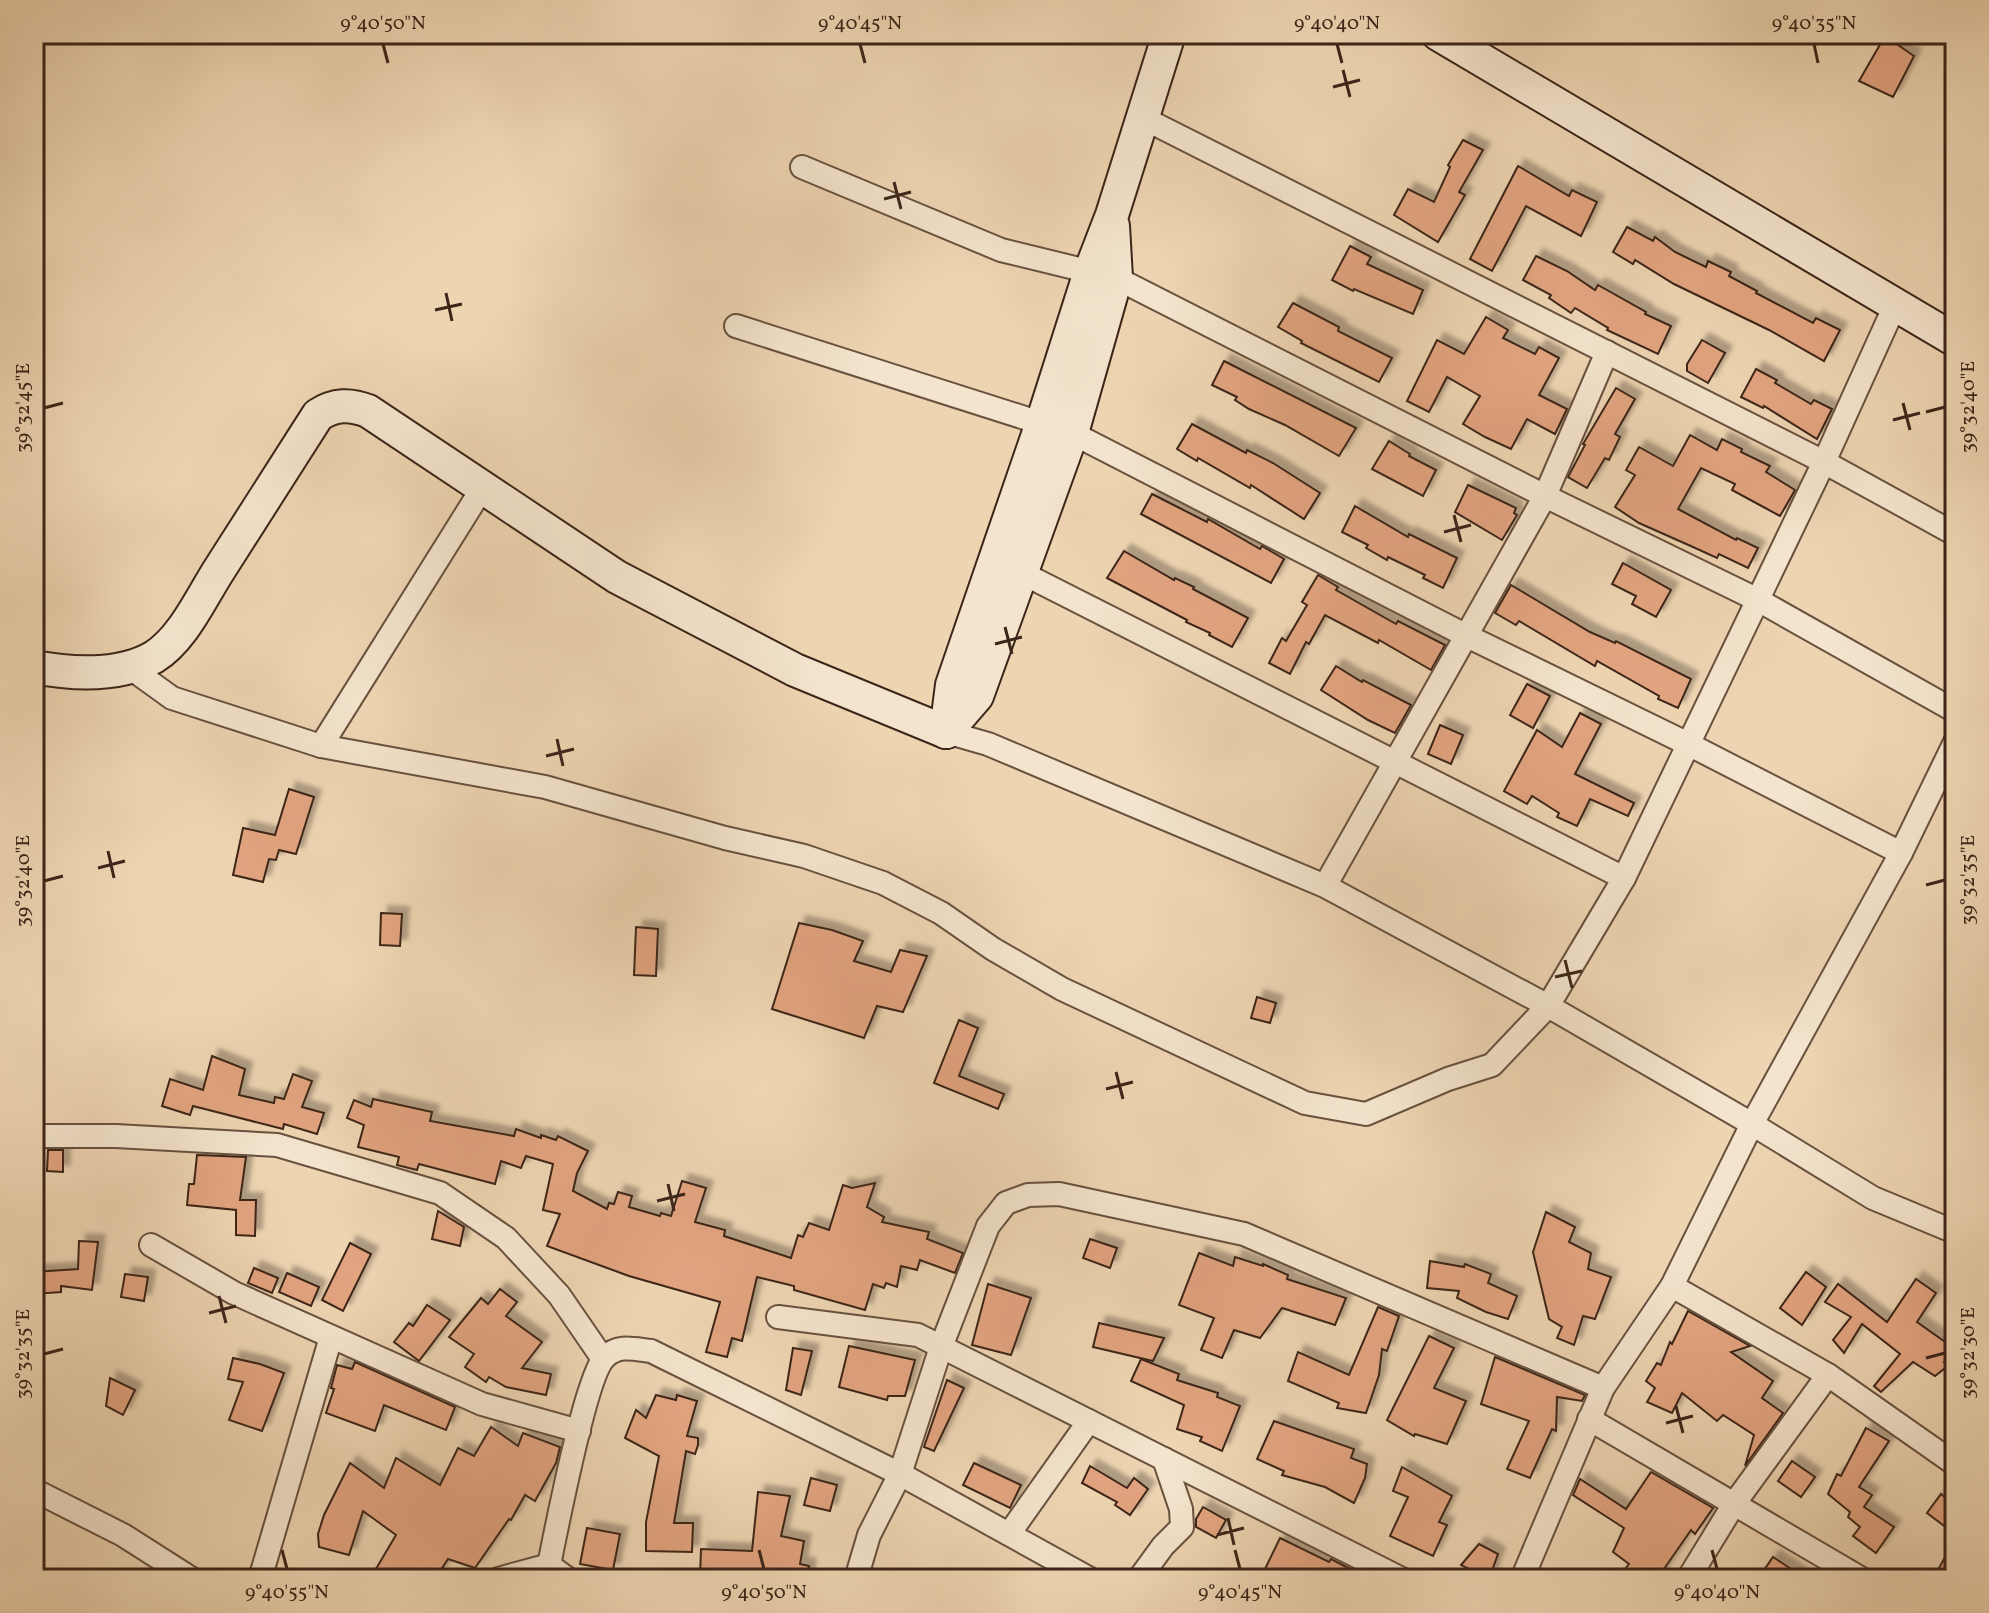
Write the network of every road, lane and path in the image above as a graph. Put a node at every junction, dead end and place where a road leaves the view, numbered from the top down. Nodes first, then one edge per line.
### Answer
1 (1169, 34) edge
2 (1438, 34) edge
3 (1141, 117) junction
4 (802, 167) dead end
5 (1103, 275) junction
6 (1896, 303) junction
7 (736, 326) dead end
8 (1955, 340) edge
9 (1607, 352) junction
10 (1057, 428) junction
11 (1824, 462) junction
12 (483, 487) junction
13 (1545, 496) junction
14 (1955, 534) edge
15 (1022, 573) junction
16 (1758, 600) junction
17 (1465, 635) junction
18 (34, 667) edge
19 (129, 667) junction
20 (1955, 711) edge
21 (946, 732) junction
22 (1955, 742) edge
23 (1688, 744) junction
24 (321, 746) junction
25 (1395, 764) junction
26 (1901, 853) junction
27 (1624, 878) junction
28 (1325, 886) junction
29 (1548, 1006) junction
30 (1752, 1124) junction
31 (34, 1136) edge
32 (1955, 1232) edge
33 (151, 1245) dead end
34 (1672, 1286) junction
35 (778, 1317) dead end
36 (331, 1337) junction
37 (941, 1347) junction
38 (603, 1359) junction
39 (1828, 1375) junction
40 (1603, 1388) junction
41 (1589, 1419) junction
42 (1089, 1421) junction
43 (579, 1431) junction
44 (1164, 1459) junction
45 (1955, 1464) edge
46 (900, 1474) junction
47 (34, 1490) edge
48 (1734, 1504) junction
49 (1009, 1534) junction
50 (549, 1565) junction
51 (192, 1579) edge
52 (260, 1579) edge
53 (498, 1579) edge
54 (568, 1579) edge
55 (856, 1579) edge
56 (1090, 1579) edge
57 (1139, 1579) edge
58 (1402, 1579) edge
59 (1522, 1579) edge
60 (1688, 1579) edge
61 (1862, 1579) edge

1 - 3 main road
2 - 6 main road
3 - 5 main road
3 - 9 street
4 - 5 street
5 - 10 main road
5 - 13 street
6 - 8 main road
6 - 11 street
7 - 10 street
9 - 11 street
9 - 13 street
10 - 15 main road
10 - 17 street
10 - 21 main road
11 - 14 street
11 - 16 street
12 - 19 main road
12 - 21 main road
12 - 24 street
13 - 16 street
13 - 17 street
15 - 21 main road
15 - 25 street
16 - 20 street
16 - 23 street
17 - 23 street
17 - 25 street
18 - 19 main road
19 - 24 street
21 - 28 street
22 - 26 street
23 - 26 street
23 - 27 street
24 - 29 street
25 - 27 street
25 - 28 street
26 - 30 street
27 - 29 street
28 - 29 street
29 - 30 street
30 - 32 street
30 - 34 street
31 - 38 street
33 - 36 street
34 - 39 street
34 - 40 street
35 - 37 street
36 - 43 street
36 - 52 street
37 - 40 street
37 - 42 street
37 - 46 street
38 - 43 street
38 - 46 street
39 - 45 street
39 - 48 street
40 - 41 street
41 - 48 street
41 - 59 street
42 - 44 street
42 - 49 street
43 - 50 street
44 - 57 street
44 - 58 street
46 - 49 street
46 - 55 street
47 - 51 street
48 - 60 street
48 - 61 street
49 - 56 street
50 - 53 street
50 - 54 street

